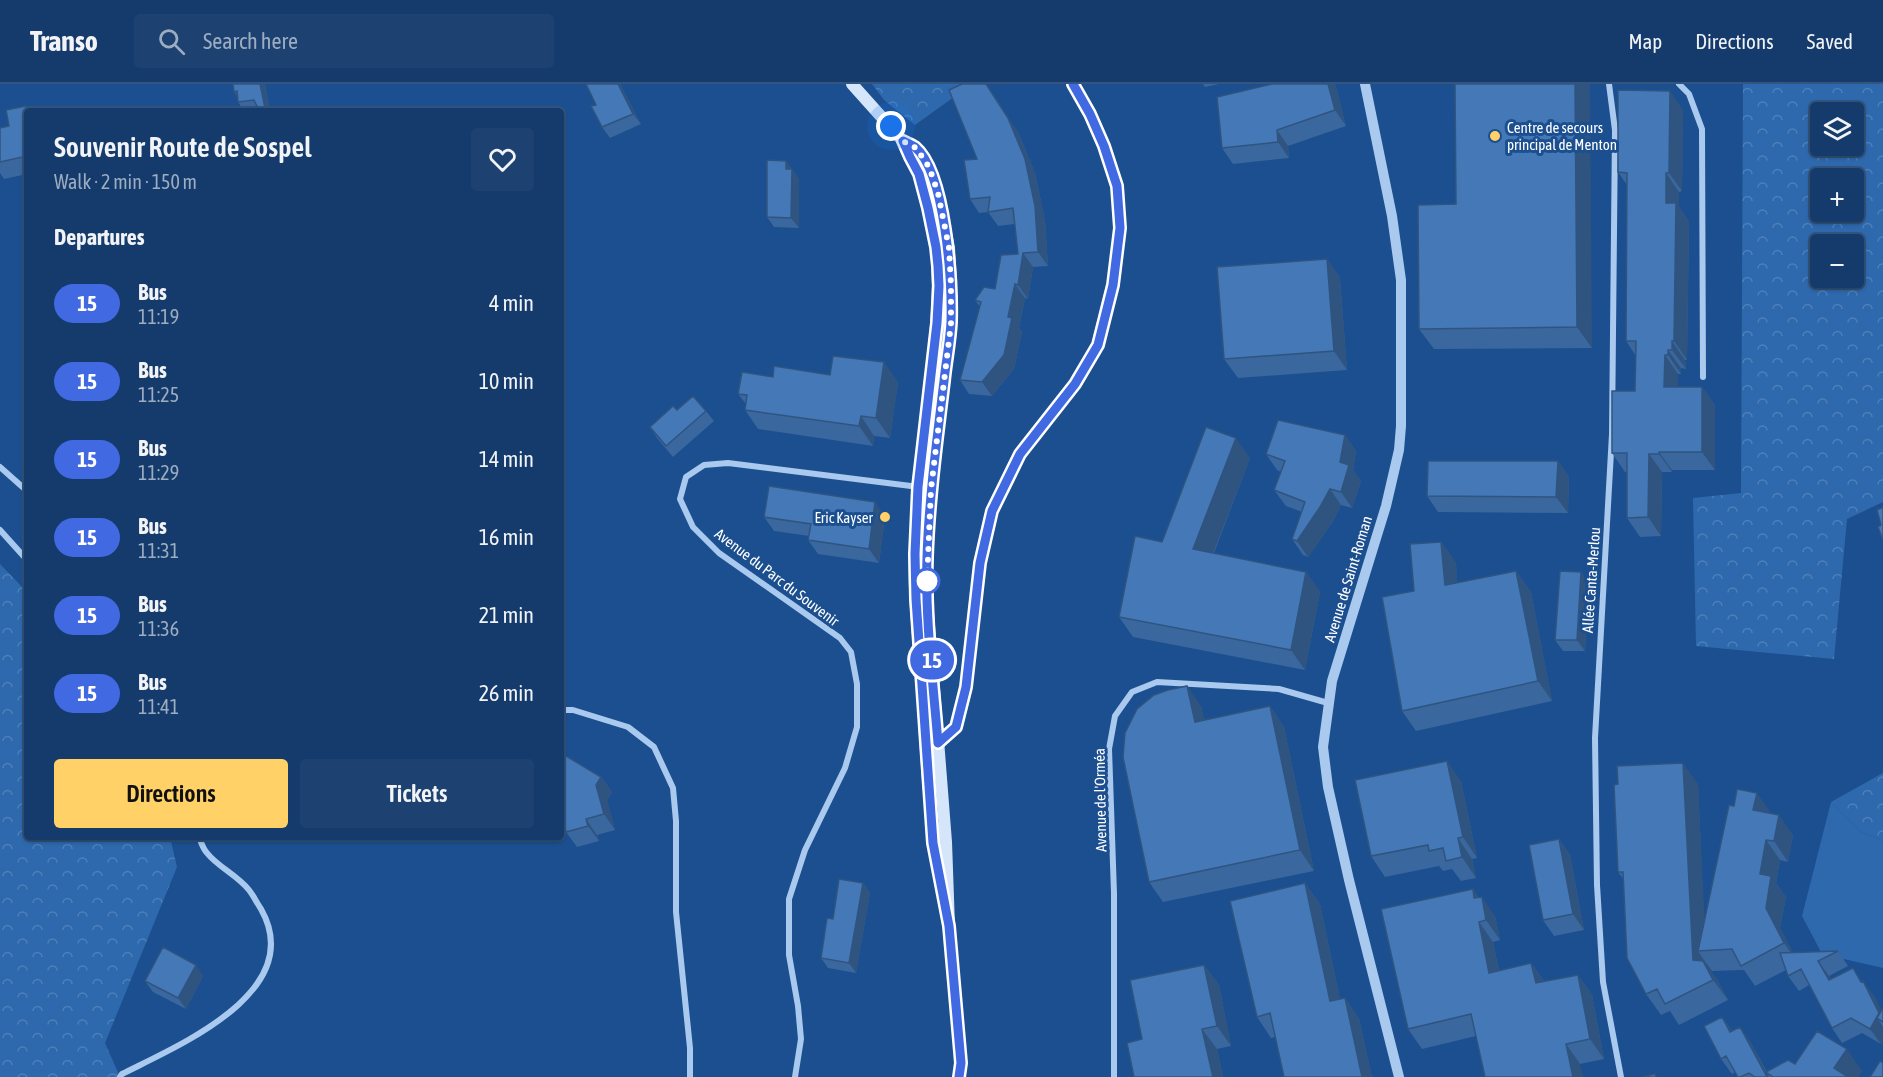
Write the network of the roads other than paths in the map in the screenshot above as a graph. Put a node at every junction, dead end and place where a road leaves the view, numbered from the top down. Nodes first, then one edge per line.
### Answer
1 (852, 84) edge
2 (1073, 84) edge
3 (1365, 84) edge
4 (1609, 84) edge
5 (1679, 84) edge
6 (903, 141) junction
7 (1703, 377) dead end
8 (0, 468) edge
9 (918, 487) junction
10 (24, 488) edge
11 (931, 489) junction
12 (0, 530) edge
13 (24, 557) edge
14 (1328, 703) junction
15 (564, 710) edge
16 (932, 744) junction
17 (200, 840) edge
18 (120, 1077) edge
19 (690, 1077) edge
20 (795, 1077) edge
21 (959, 1077) edge
22 (1114, 1077) edge
23 (1399, 1077) edge
24 (1621, 1077) edge

1 - 6 main road
2 - 16 street
3 - 14 street, Avenue de Saint-Roman
4 - 24 street, Allée Canta-Merlou
5 - 7 street
6 - 9 main road
6 - 11 main road
8 - 10 street
9 - 11 street, Avenue du Parc du Souvenir
9 - 16 main road
9 - 20 street, Avenue du Parc du Souvenir
11 - 16 main road
12 - 13 street
14 - 22 street, Avenue de l'Orméa
14 - 23 street, Avenue de Saint-Roman
15 - 19 street
16 - 21 main road
17 - 18 street

